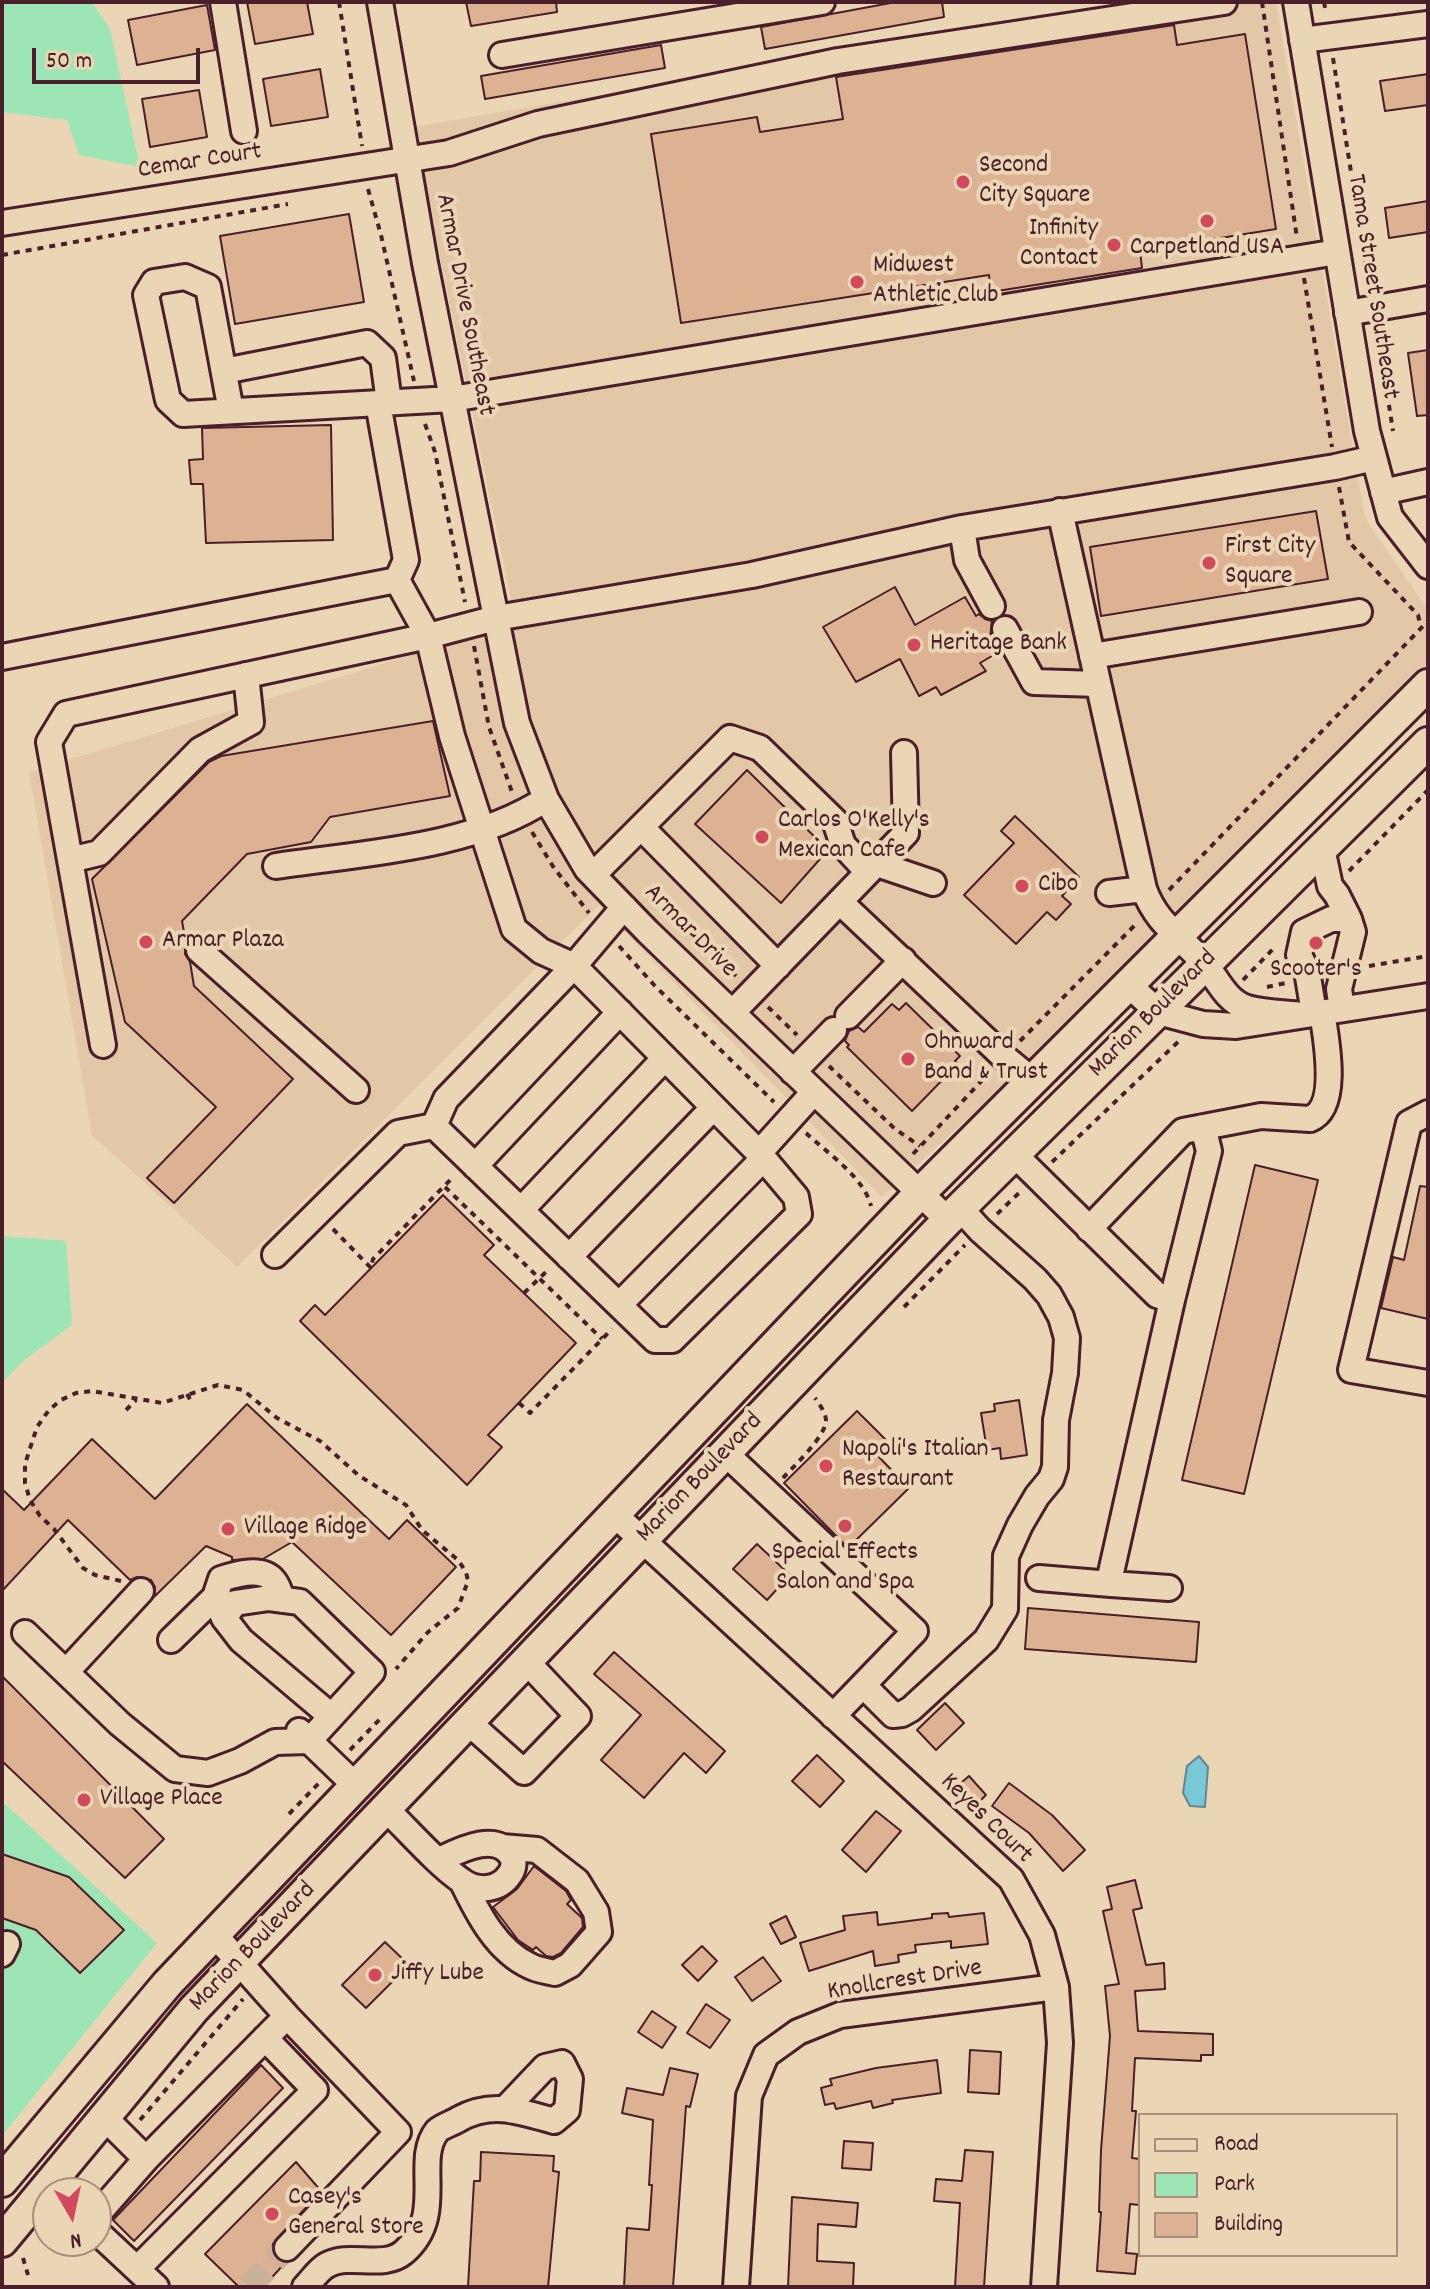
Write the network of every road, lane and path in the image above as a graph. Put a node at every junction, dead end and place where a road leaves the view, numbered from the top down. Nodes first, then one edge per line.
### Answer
1 (223, 2) edge
2 (339, 2) edge
3 (380, 2) edge
4 (822, 2) edge
5 (1224, 2) edge
6 (1262, 2) edge
7 (1296, 2) edge
8 (1324, 2) edge
9 (708, 12) edge
10 (1428, 24) edge
11 (1330, 37) junction
12 (1302, 40) junction
13 (502, 55) dead end
14 (244, 131) dead end
15 (407, 158) junction
16 (368, 177) junction
17 (2, 223) edge
18 (1337, 252) junction
19 (1300, 258) junction
20 (1428, 299) edge
21 (1372, 308) junction
22 (1347, 313) junction
23 (224, 371) junction
24 (452, 399) junction
25 (384, 402) junction
26 (231, 411) junction
27 (1395, 443) dead end
28 (1374, 458) junction
29 (1335, 467) junction
30 (1428, 482) edge
31 (1383, 492) junction
32 (1060, 511) junction
33 (962, 528) junction
34 (1428, 566) edge
35 (397, 580) junction
36 (992, 606) dead end
37 (1359, 612) dead end
38 (496, 618) junction
39 (1421, 628) dead end
40 (1005, 629) dead end
41 (428, 636) junction
42 (474, 651) dead end
43 (1092, 656) junction
44 (2, 657) edge
45 (246, 675) junction
46 (1098, 684) junction
47 (1428, 685) edge
48 (1428, 743) edge
49 (904, 753) dead end
50 (546, 799) junction
51 (523, 814) junction
52 (641, 827) junction
53 (481, 829) junction
54 (1322, 848) junction
55 (70, 860) junction
56 (276, 866) dead end
57 (872, 868) junction
58 (593, 875) junction
59 (933, 883) dead end
60 (1144, 889) junction
61 (1109, 893) dead end
62 (840, 902) junction
63 (624, 907) junction
64 (1349, 919) junction
65 (604, 930) junction
66 (1176, 937) junction
67 (199, 950) dead end
68 (903, 960) junction
69 (1205, 964) junction
70 (574, 966) junction
71 (778, 966) junction
72 (1129, 985) junction
73 (1427, 996) edge
74 (620, 1012) junction
75 (1158, 1012) junction
76 (1320, 1012) junction
77 (732, 1013) junction
78 (1199, 1023) junction
79 (103, 1045) dead end
80 (665, 1058) junction
81 (793, 1072) junction
82 (1032, 1080) junction
83 (356, 1090) dead end
84 (814, 1092) junction
85 (713, 1108) junction
86 (1428, 1113) edge
87 (790, 1118) junction
88 (434, 1126) junction
89 (1203, 1127) junction
90 (1014, 1154) junction
91 (761, 1156) junction
92 (472, 1163) junction
93 (1036, 1177) junction
94 (445, 1187) junction
95 (876, 1192) dead end
96 (920, 1193) junction
97 (868, 1197) junction
98 (521, 1210) junction
99 (318, 1214) junction
100 (870, 1216) dead end
101 (963, 1219) junction
102 (1089, 1229) junction
103 (275, 1255) dead end
104 (567, 1255) junction
105 (539, 1278) junction
106 (524, 1293) dead end
107 (1172, 1300) junction
108 (623, 1309) junction
109 (901, 1310) dead end
110 (602, 1339) junction
111 (1428, 1383) edge
112 (825, 1388) dead end
113 (187, 1394) junction
114 (136, 1400) junction
115 (192, 1403) dead end
116 (519, 1403) dead end
117 (126, 1410) dead end
118 (725, 1453) junction
119 (769, 1494) junction
120 (615, 1515) junction
121 (641, 1541) junction
122 (1039, 1578) dead end
123 (1111, 1584) junction
124 (1169, 1588) dead end
125 (139, 1594) joint
126 (220, 1608) junction
127 (25, 1633) dead end
128 (171, 1640) dead end
129 (526, 1661) junction
130 (66, 1672) junction
131 (372, 1672) junction
132 (863, 1685) junction
133 (389, 1710) dead end
134 (331, 1716) junction
135 (833, 1716) junction
136 (468, 1722) junction
137 (304, 1736) junction
138 (346, 1776) junction
139 (386, 1809) junction
140 (282, 1822) dead end
141 (502, 1847) junction
142 (439, 1860) junction
143 (463, 1883) junction
144 (214, 1934) junction
145 (249, 1973) junction
146 (1056, 1987) junction
147 (287, 2016) junction
148 (265, 2038) junction
149 (506, 2108) dead end
150 (115, 2128) junction
151 (146, 2159) junction
152 (2, 2181) edge
153 (112, 2198) edge
154 (2, 2241) edge
155 (112, 2246) edge
156 (287, 2248) tunnel mouth
157 (137, 2269) junction
158 (156, 2287) edge
159 (305, 2287) edge
160 (736, 2287) edge
161 (1044, 2287) edge

1 - 14 street
2 - 16 path
3 - 15 street, Armar Drive Southeast
4 - 9 street
5 - 15 street, Cemar Court
6 - 19 path
7 - 12 street, Tama Street Southeast
8 - 11 path
9 - 13 street
10 - 11 street
11 - 12 street
11 - 21 path
12 - 18 street, Tama Street Southeast
15 - 16 street, Cemar Court
15 - 24 street, Armar Drive Southeast
16 - 17 street, Cemar Court
18 - 19 street
18 - 22 street, Tama Street Southeast
19 - 24 street
19 - 29 path
20 - 21 street
21 - 22 street
21 - 27 path
22 - 28 street, Tama Street Southeast
23 - 25 street
23 - 26 street
23 - 26 street
24 - 25 street
24 - 38 street, Armar Drive Southeast
25 - 26 street
25 - 35 street
28 - 29 street
28 - 31 street, Tama Street Southeast
29 - 32 street
29 - 39 path
30 - 31 street
31 - 34 street, Tama Street Southeast
32 - 33 street
32 - 43 street
33 - 36 street
33 - 38 street
35 - 41 street
35 - 44 street
37 - 43 street
38 - 41 street
38 - 50 street, Armar Drive
40 - 46 street
41 - 45 street
41 - 53 street
42 - 51 path
43 - 46 street
45 - 55 street
45 - 55 street
46 - 60 street
47 - 66 main road, Marion Boulevard
48 - 54 main road, Marion Boulevard
49 - 57 street
50 - 51 street
50 - 58 street, Armar Drive
51 - 53 street
51 - 65 path
52 - 57 street
52 - 58 street
52 - 71 street
53 - 56 street
53 - 70 street
54 - 64 street
54 - 69 main road, Marion Boulevard
55 - 79 street
57 - 59 street
57 - 62 street
58 - 63 street, Armar Drive
60 - 61 street
60 - 66 street
62 - 68 street
62 - 71 street
63 - 65 street
63 - 77 street, Armar Drive
64 - 76 street
64 - 76 street
65 - 70 street
65 - 87 path
66 - 69 street
66 - 72 main road, Marion Boulevard
67 - 83 street
68 - 81 street
68 - 82 street
69 - 75 main road, Marion Boulevard
69 - 76 street
70 - 74 street
70 - 88 street
71 - 77 street
72 - 75 street
72 - 82 main road, Marion Boulevard
73 - 76 street
74 - 80 street
74 - 92 street
75 - 78 street
75 - 90 main road, Marion Boulevard
76 - 78 street
76 - 89 street
77 - 81 street, Armar Drive
78 - 93 path
80 - 85 street
80 - 98 street
81 - 84 street, Armar Drive
82 - 96 main road, Marion Boulevard
84 - 87 street
84 - 96 street, Armar Drive
85 - 91 street
85 - 104 street
86 - 111 street
87 - 91 street
87 - 97 path
88 - 92 street
88 - 99 street
89 - 102 street
89 - 107 street
90 - 93 street
90 - 101 main road, Marion Boulevard
91 - 108 street
91 - 108 street
92 - 94 path
92 - 98 street
93 - 101 path
93 - 102 street
94 - 99 path
94 - 105 path
95 - 97 path
96 - 101 street, Armar Drive
96 - 120 main road, Marion Boulevard
97 - 100 path
98 - 104 street
99 - 103 street
101 - 109 path
101 - 118 main road, Marion Boulevard
101 - 132 street, Armar Drive
102 - 107 street
104 - 105 path
104 - 108 street
105 - 106 path
105 - 110 path
107 - 123 street
108 - 110 path
110 - 116 path
112 - 119 path
113 - 114 path
113 - 115 path
113 - 131 path
114 - 117 path
114 - 125 path
118 - 119 street
118 - 121 main road, Marion Boulevard
119 - 132 street
120 - 121 street, Keyes Court
120 - 138 main road, Marion Boulevard
121 - 129 main road, Marion Boulevard
121 - 135 street, Keyes Court
122 - 123 street
123 - 124 street
125 - 130 street
126 - 128 street
126 - 131 street
126 - 134 street
127 - 130 street
129 - 136 main road, Marion Boulevard
129 - 136 street
130 - 137 street
131 - 134 street
132 - 135 street
133 - 138 path
134 - 137 street
135 - 146 street, Keyes Court
136 - 139 main road, Marion Boulevard
137 - 138 street
138 - 140 path
138 - 144 main road, Marion Boulevard
139 - 142 street
139 - 145 main road, Marion Boulevard
141 - 142 street
141 - 143 street
141 - 143 street
142 - 143 street
144 - 145 street
144 - 152 main road, Marion Boulevard
145 - 147 street
145 - 150 path
145 - 150 main road, Marion Boulevard
146 - 160 street, Knollcrest Drive
146 - 161 street, Keyes Court
147 - 148 street
147 - 156 street
148 - 151 street
148 - 157 street
149 - 159 street
150 - 151 street
150 - 154 main road, Marion Boulevard
151 - 153 street
155 - 157 street
157 - 158 street

